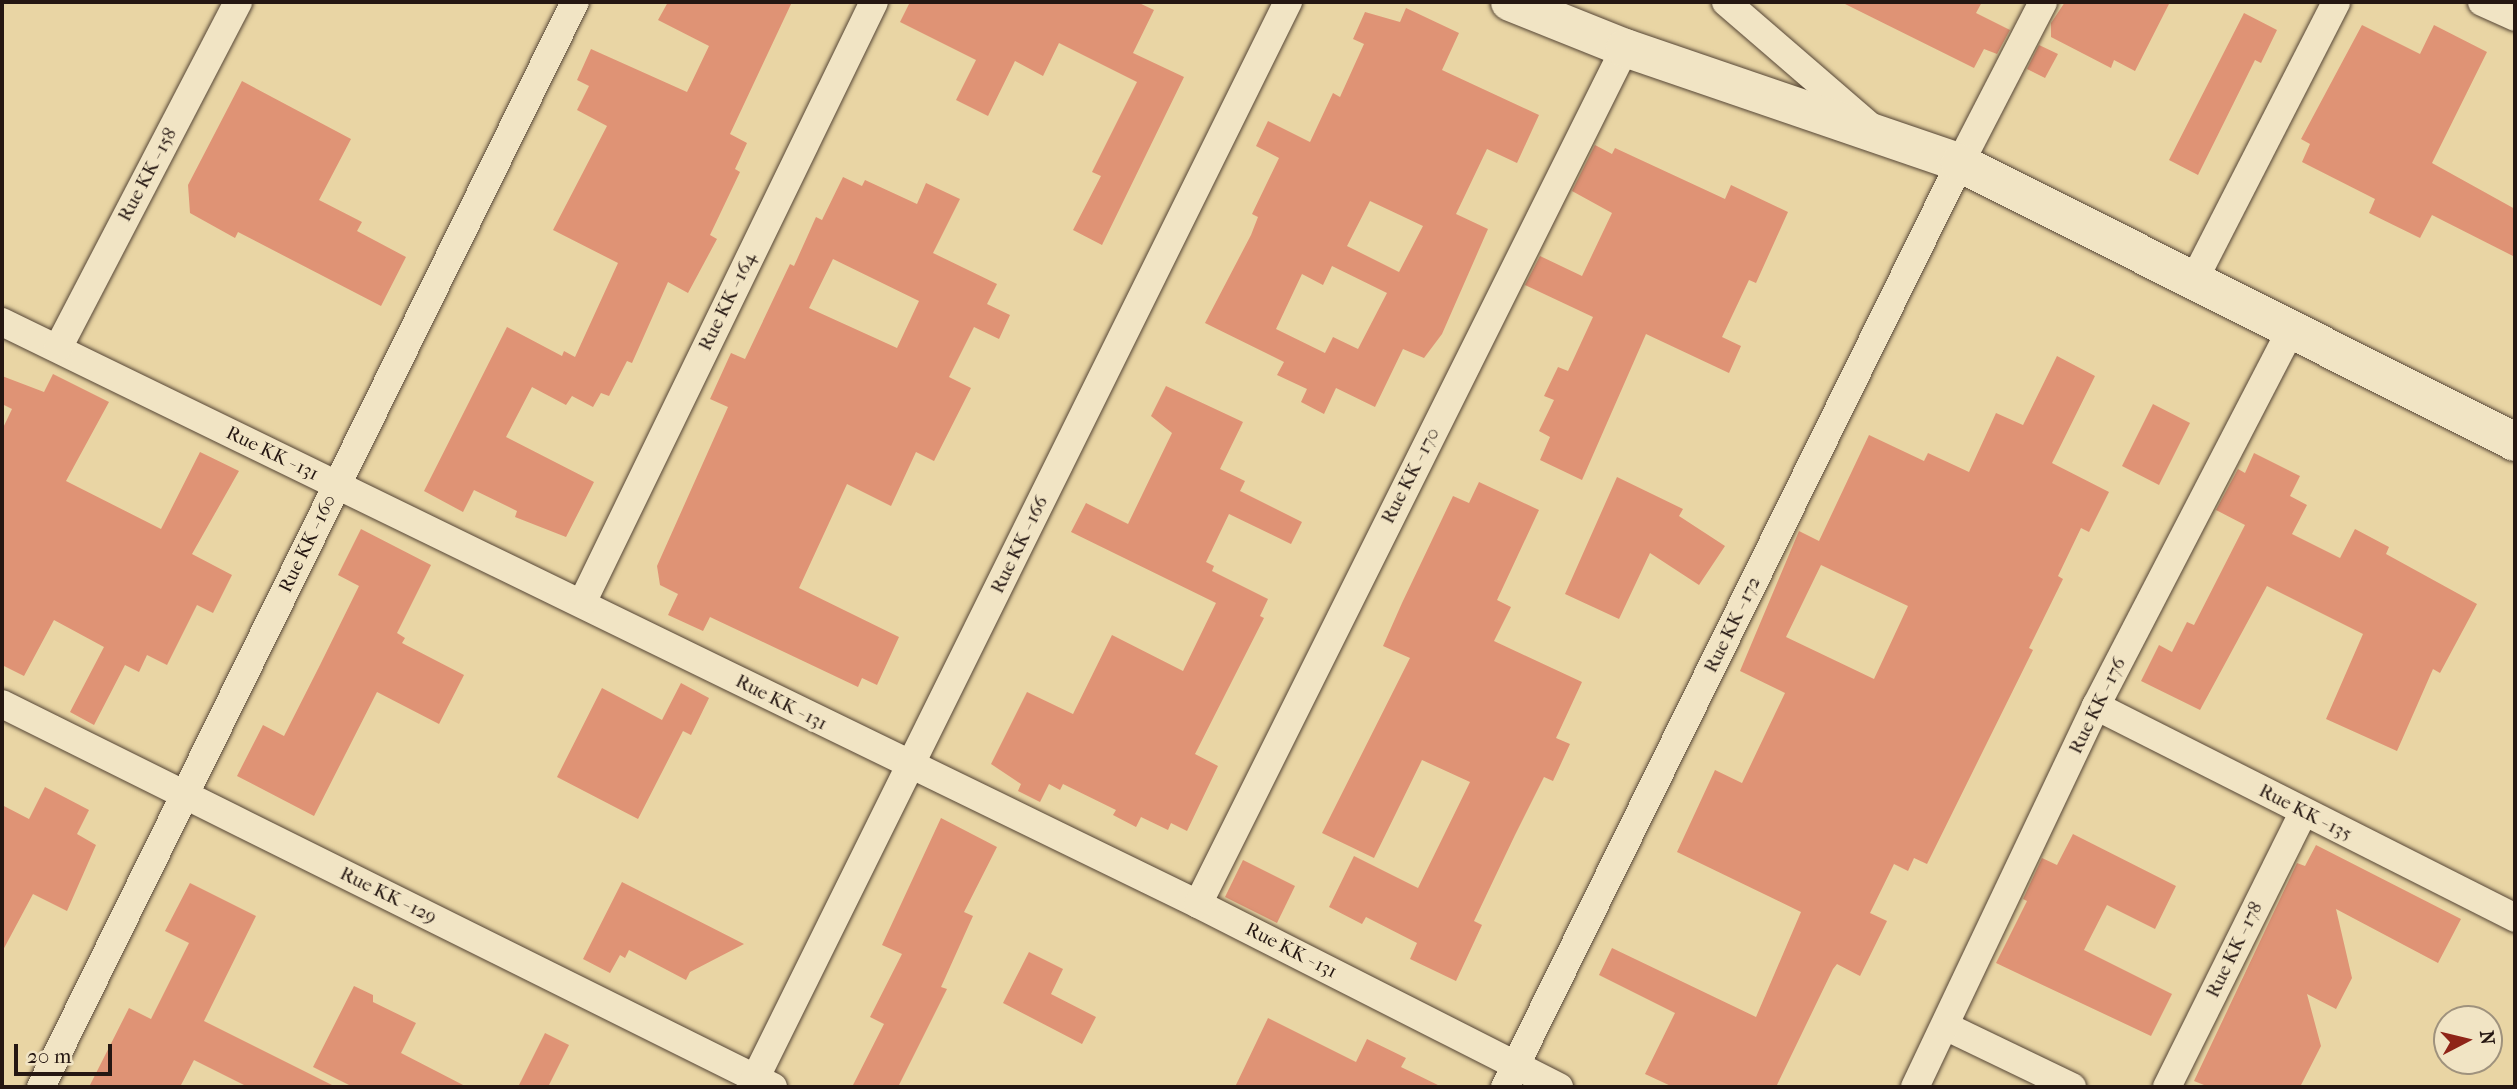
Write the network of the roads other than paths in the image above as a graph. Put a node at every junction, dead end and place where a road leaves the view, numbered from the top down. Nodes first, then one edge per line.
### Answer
1 (238, 2) edge
2 (575, 2) edge
3 (874, 2) edge
4 (1288, 2) edge
5 (1510, 2) edge
6 (1727, 2) edge
7 (2043, 2) edge
8 (2336, 2) edge
9 (2482, 2) edge
10 (2515, 17) edge
11 (1625, 48) junction
12 (1882, 136) junction
13 (1960, 163) junction
14 (2193, 282) junction
15 (2, 322) edge
16 (2291, 330) junction
17 (58, 348) junction
18 (2515, 442) edge
19 (337, 487) junction
20 (582, 603) junction
21 (2, 704) edge
22 (2096, 706) junction
23 (910, 767) junction
24 (185, 795) junction
25 (2303, 813) junction
26 (1198, 904) junction
27 (2515, 918) edge
28 (1945, 1026) junction
29 (1511, 1076) edge
30 (760, 1084) edge
31 (41, 1087) edge
32 (1559, 1087) edge
33 (1915, 1087) edge
34 (2072, 1087) edge
35 (2167, 1087) edge

1 - 17 street, Rue KK - 158
2 - 19 street, Rue KK - 160
3 - 20 street, Rue KK - 164
4 - 23 street, Rue KK - 166
5 - 11 street
6 - 12 street
7 - 13 street, Rue KK - 172
8 - 14 street
9 - 10 street
11 - 12 street
11 - 26 street, Rue KK - 170
12 - 13 street
13 - 14 street
13 - 29 street, Rue KK - 172
14 - 16 street
15 - 17 street, Rue KK - 131
16 - 18 street
16 - 22 street, Rue KK - 176
17 - 19 street, Rue KK - 131
19 - 20 street, Rue KK - 131
19 - 24 street, Rue KK - 160
20 - 23 street, Rue KK - 131
21 - 24 street, Rue KK - 129
22 - 25 street, Rue KK - 135
22 - 28 street, Rue KK - 176
23 - 26 street, Rue KK - 131
23 - 30 street, Rue KK - 166
24 - 30 street, Rue KK - 129
24 - 31 street, Rue KK - 160
25 - 27 street, Rue KK - 135
25 - 35 street, Rue KK - 178
26 - 29 street, Rue KK - 131
28 - 33 street, Rue KK - 176
28 - 34 street
29 - 32 street, Rue KK - 131

